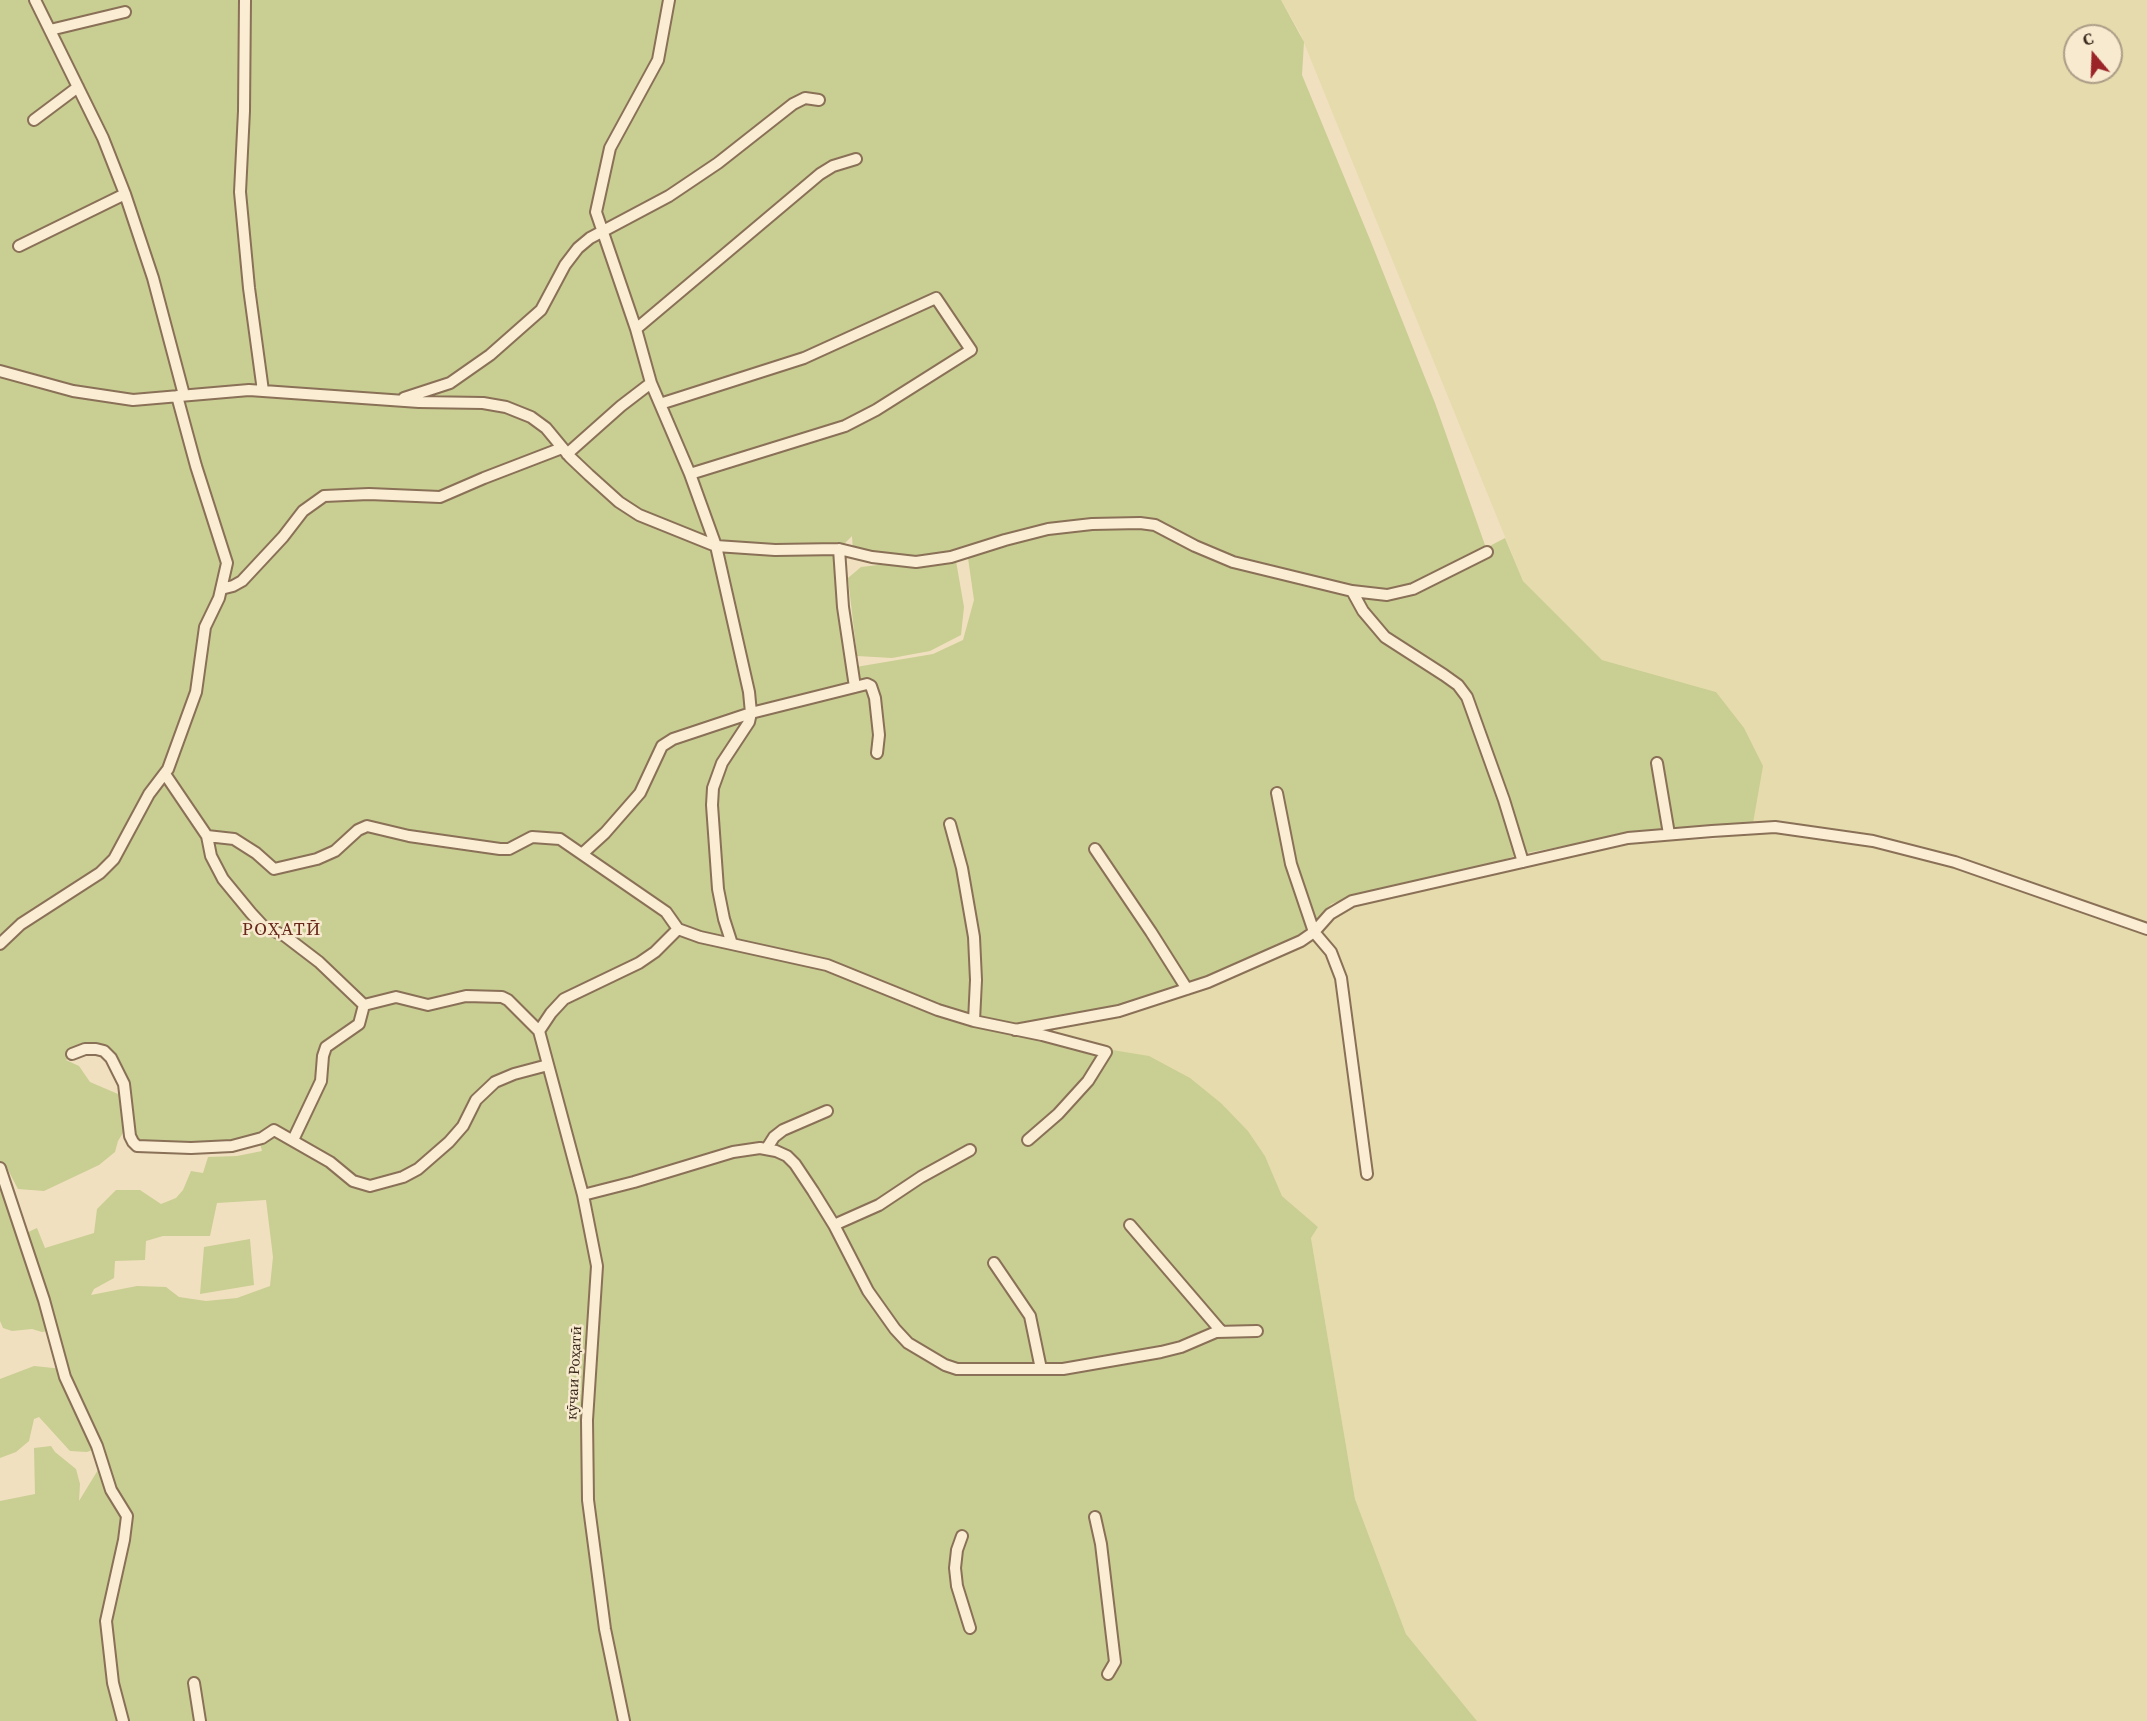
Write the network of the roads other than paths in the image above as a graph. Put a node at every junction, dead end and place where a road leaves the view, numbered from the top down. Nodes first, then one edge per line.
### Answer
1 (35, 0) edge
2 (245, 0) edge
3 (669, 0) edge
4 (125, 12) dead end
5 (50, 30) junction
6 (78, 87) junction
7 (819, 100) dead end
8 (34, 120) dead end
9 (856, 159) dead end
10 (125, 194) junction
11 (603, 232) junction
12 (19, 246) dead end
13 (636, 329) junction
14 (0, 370) edge
15 (651, 383) junction
16 (263, 391) junction
17 (180, 395) junction
18 (395, 400) junction
19 (660, 404) junction
20 (565, 451) junction
21 (690, 474) junction
22 (716, 546) junction
23 (839, 549) junction
24 (1487, 552) dead end
25 (221, 589) junction
26 (1352, 591) junction
27 (855, 687) junction
28 (751, 713) junction
29 (877, 753) dead end
30 (1657, 763) dead end
31 (165, 774) junction
32 (1277, 793) dead end
33 (950, 824) dead end
34 (1669, 834) junction
35 (207, 836) junction
36 (1095, 849) dead end
37 (582, 854) junction
38 (1523, 862) junction
39 (678, 929) junction
40 (2147, 929) edge
41 (1314, 932) junction
42 (0, 944) edge
43 (732, 944) junction
44 (1187, 989) junction
45 (364, 1005) junction
46 (974, 1021) junction
47 (1015, 1030) junction
48 (539, 1031) junction
49 (72, 1054) dead end
50 (548, 1065) junction
51 (827, 1111) dead end
52 (293, 1140) junction
53 (1028, 1140) dead end
54 (767, 1148) junction
55 (970, 1150) dead end
56 (0, 1168) edge
57 (1367, 1174) dead end
58 (583, 1195) junction
59 (834, 1225) junction
60 (1130, 1225) dead end
61 (994, 1263) dead end
62 (1221, 1331) junction
63 (1257, 1331) dead end
64 (1041, 1369) junction
65 (1095, 1517) dead end
66 (962, 1536) dead end
67 (970, 1628) dead end
68 (1108, 1674) dead end
69 (194, 1683) dead end
70 (123, 1721) edge
71 (200, 1721) edge
72 (624, 1721) edge

1 - 5 street
2 - 16 street
3 - 11 street
4 - 5 street
5 - 6 street
6 - 8 street
6 - 10 street
7 - 11 street
9 - 13 street
10 - 12 street
10 - 17 street
11 - 13 street
11 - 18 street
13 - 15 street
14 - 17 street
15 - 19 street
15 - 20 street
16 - 17 street
16 - 18 street
17 - 25 street
18 - 20 street
19 - 21 street
19 - 21 street
20 - 22 street
20 - 25 street
21 - 22 street
22 - 23 street
22 - 28 street
23 - 26 street
23 - 27 street
24 - 26 street
25 - 31 street
26 - 38 street
27 - 28 street
27 - 29 street
28 - 37 street
28 - 43 street
30 - 34 street
31 - 35 street
31 - 42 street
32 - 41 street
33 - 46 street
34 - 38 street
34 - 40 street
35 - 37 street
35 - 45 street
36 - 44 street
37 - 39 street
38 - 41 street
39 - 43 street
39 - 48 street
41 - 44 street
41 - 57 street
43 - 46 street
44 - 47 street
45 - 48 street
45 - 52 street
46 - 47 street
47 - 53 street
48 - 50 street, кӯчаи Роҳатӣ
49 - 52 street
50 - 52 street
50 - 58 street, кӯчаи Роҳатӣ
51 - 54 street
54 - 58 street
54 - 59 street
55 - 59 street
56 - 70 street
58 - 72 street, кӯчаи Роҳатӣ
59 - 64 street
60 - 62 street
61 - 64 street
62 - 63 street
62 - 64 street
65 - 68 street
66 - 67 street
69 - 71 street

